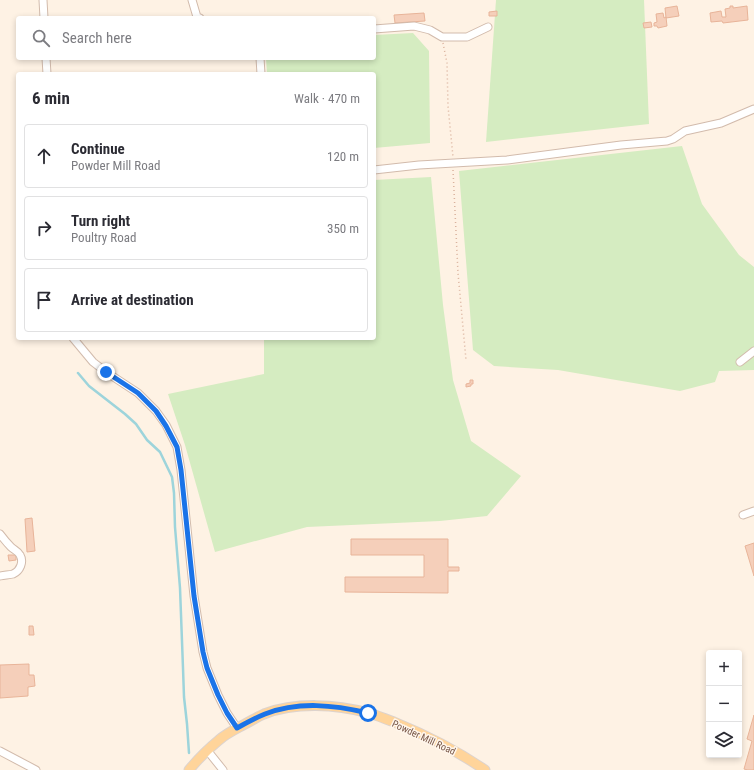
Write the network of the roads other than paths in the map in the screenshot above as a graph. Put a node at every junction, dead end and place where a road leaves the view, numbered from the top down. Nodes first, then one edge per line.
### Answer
1 (43, 0) edge
2 (192, 0) edge
3 (44, 16) edge
4 (197, 16) edge
5 (488, 27) dead end
6 (376, 29) edge
7 (46, 60) edge
8 (260, 60) edge
9 (47, 72) edge
10 (261, 72) edge
11 (754, 109) edge
12 (376, 170) edge
13 (75, 340) edge
14 (754, 351) edge
15 (740, 362) dead end
16 (754, 511) edge
17 (743, 515) dead end
18 (0, 534) edge
19 (0, 576) edge
20 (237, 728) junction
21 (207, 750) junction
22 (0, 751) edge
23 (36, 770) edge
24 (189, 770) edge
25 (223, 770) edge
26 (485, 770) edge

1 - 3 street
2 - 4 street
5 - 6 street
7 - 9 street
8 - 10 street
11 - 12 street
13 - 20 street
14 - 15 street
16 - 17 street
18 - 19 street
20 - 21 main road, Powder Mill Road
20 - 26 main road, Powder Mill Road
21 - 24 main road, Powder Mill Road
21 - 25 street
22 - 23 street

